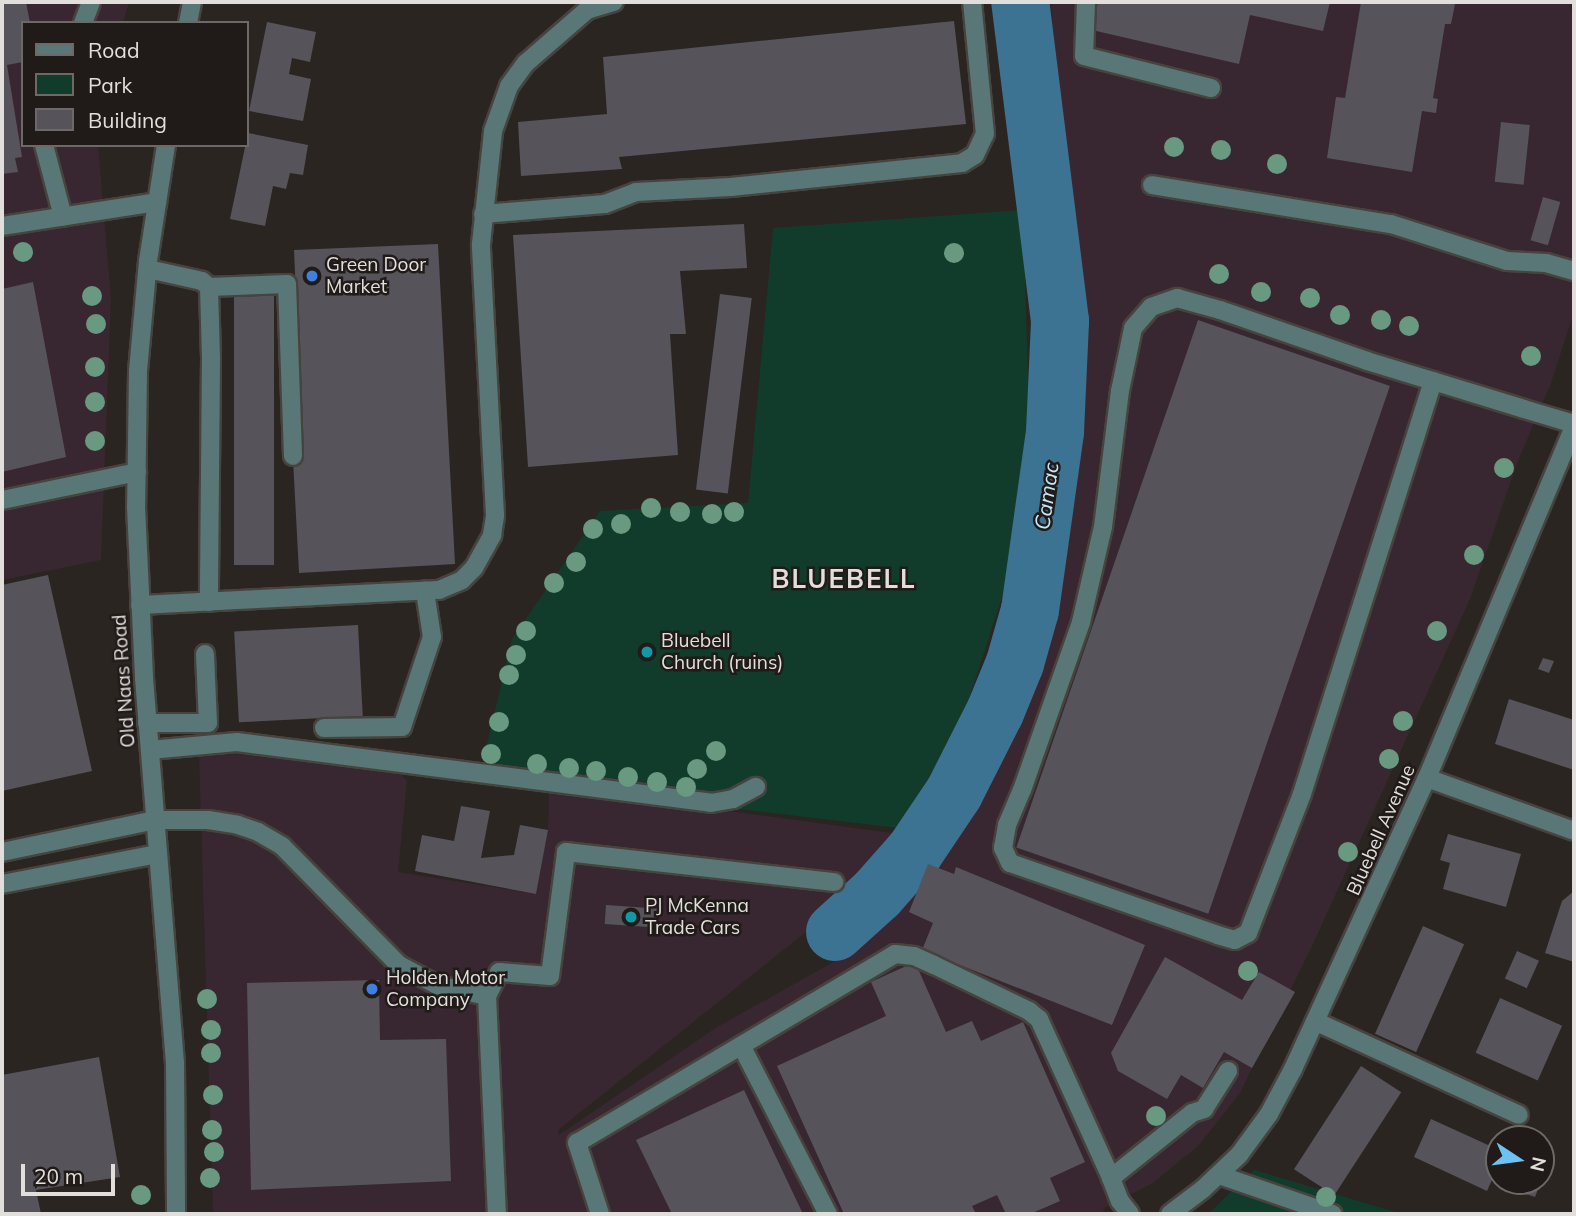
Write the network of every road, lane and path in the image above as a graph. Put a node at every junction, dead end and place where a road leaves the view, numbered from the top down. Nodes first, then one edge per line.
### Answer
1 (91, 2) edge
2 (192, 2) edge
3 (614, 2) edge
4 (972, 2) edge
5 (1086, 2) edge
6 (84, 21) edge
7 (188, 21) edge
8 (1212, 88) dead end
9 (45, 147) edge
10 (166, 147) edge
11 (1152, 185) dead end
12 (157, 202) junction
13 (483, 214) junction
14 (63, 217) junction
15 (2, 226) edge
16 (148, 269) junction
17 (1574, 271) edge
18 (209, 287) junction
19 (1433, 381) junction
20 (1574, 425) edge
21 (293, 456) dead end
22 (137, 472) junction
23 (2, 500) edge
24 (425, 591) junction
25 (209, 602) junction
26 (140, 605) junction
27 (205, 654) dead end
28 (147, 723) junction
29 (324, 729) dead end
30 (150, 750) junction
31 (1427, 778) junction
32 (756, 787) dead end
33 (156, 820) junction
34 (1574, 831) edge
35 (2, 852) edge
36 (158, 854) junction
37 (834, 882) dead end
38 (2, 884) edge
39 (487, 996) junction
40 (1317, 1022) junction
41 (741, 1047) junction
42 (1228, 1072) dead end
43 (1519, 1115) dead end
44 (1219, 1175) junction
45 (1111, 1178) junction
46 (176, 1214) edge
47 (497, 1214) edge
48 (600, 1214) edge
49 (828, 1214) edge
50 (1130, 1214) edge
51 (1170, 1214) edge
52 (1332, 1214) edge

1 - 6 street
2 - 7 street
3 - 13 street
4 - 13 street
5 - 8 street
9 - 14 street
10 - 12 street, Old Naas Road
11 - 17 street
12 - 14 street
12 - 16 street, Old Naas Road
13 - 24 street
14 - 15 street
16 - 18 street
16 - 22 street, Old Naas Road
18 - 21 street
18 - 25 street
19 - 19 street
19 - 20 street
20 - 31 street, Bluebell Avenue
22 - 23 street
22 - 26 street, Old Naas Road
24 - 25 street
24 - 29 street
25 - 26 street
26 - 28 street, Old Naas Road
27 - 28 street
28 - 30 street, Old Naas Road
30 - 32 street
30 - 33 street, Old Naas Road
31 - 34 street
31 - 40 street, Bluebell Avenue
33 - 35 street
33 - 36 street, Old Naas Road
33 - 39 street
36 - 38 street
36 - 46 street, Old Naas Road
37 - 39 street
39 - 47 street
40 - 43 street
40 - 44 street, Bluebell Avenue
41 - 45 street
41 - 48 street
41 - 49 street
42 - 45 street
44 - 51 street, Bluebell Avenue
44 - 52 street
45 - 50 street

